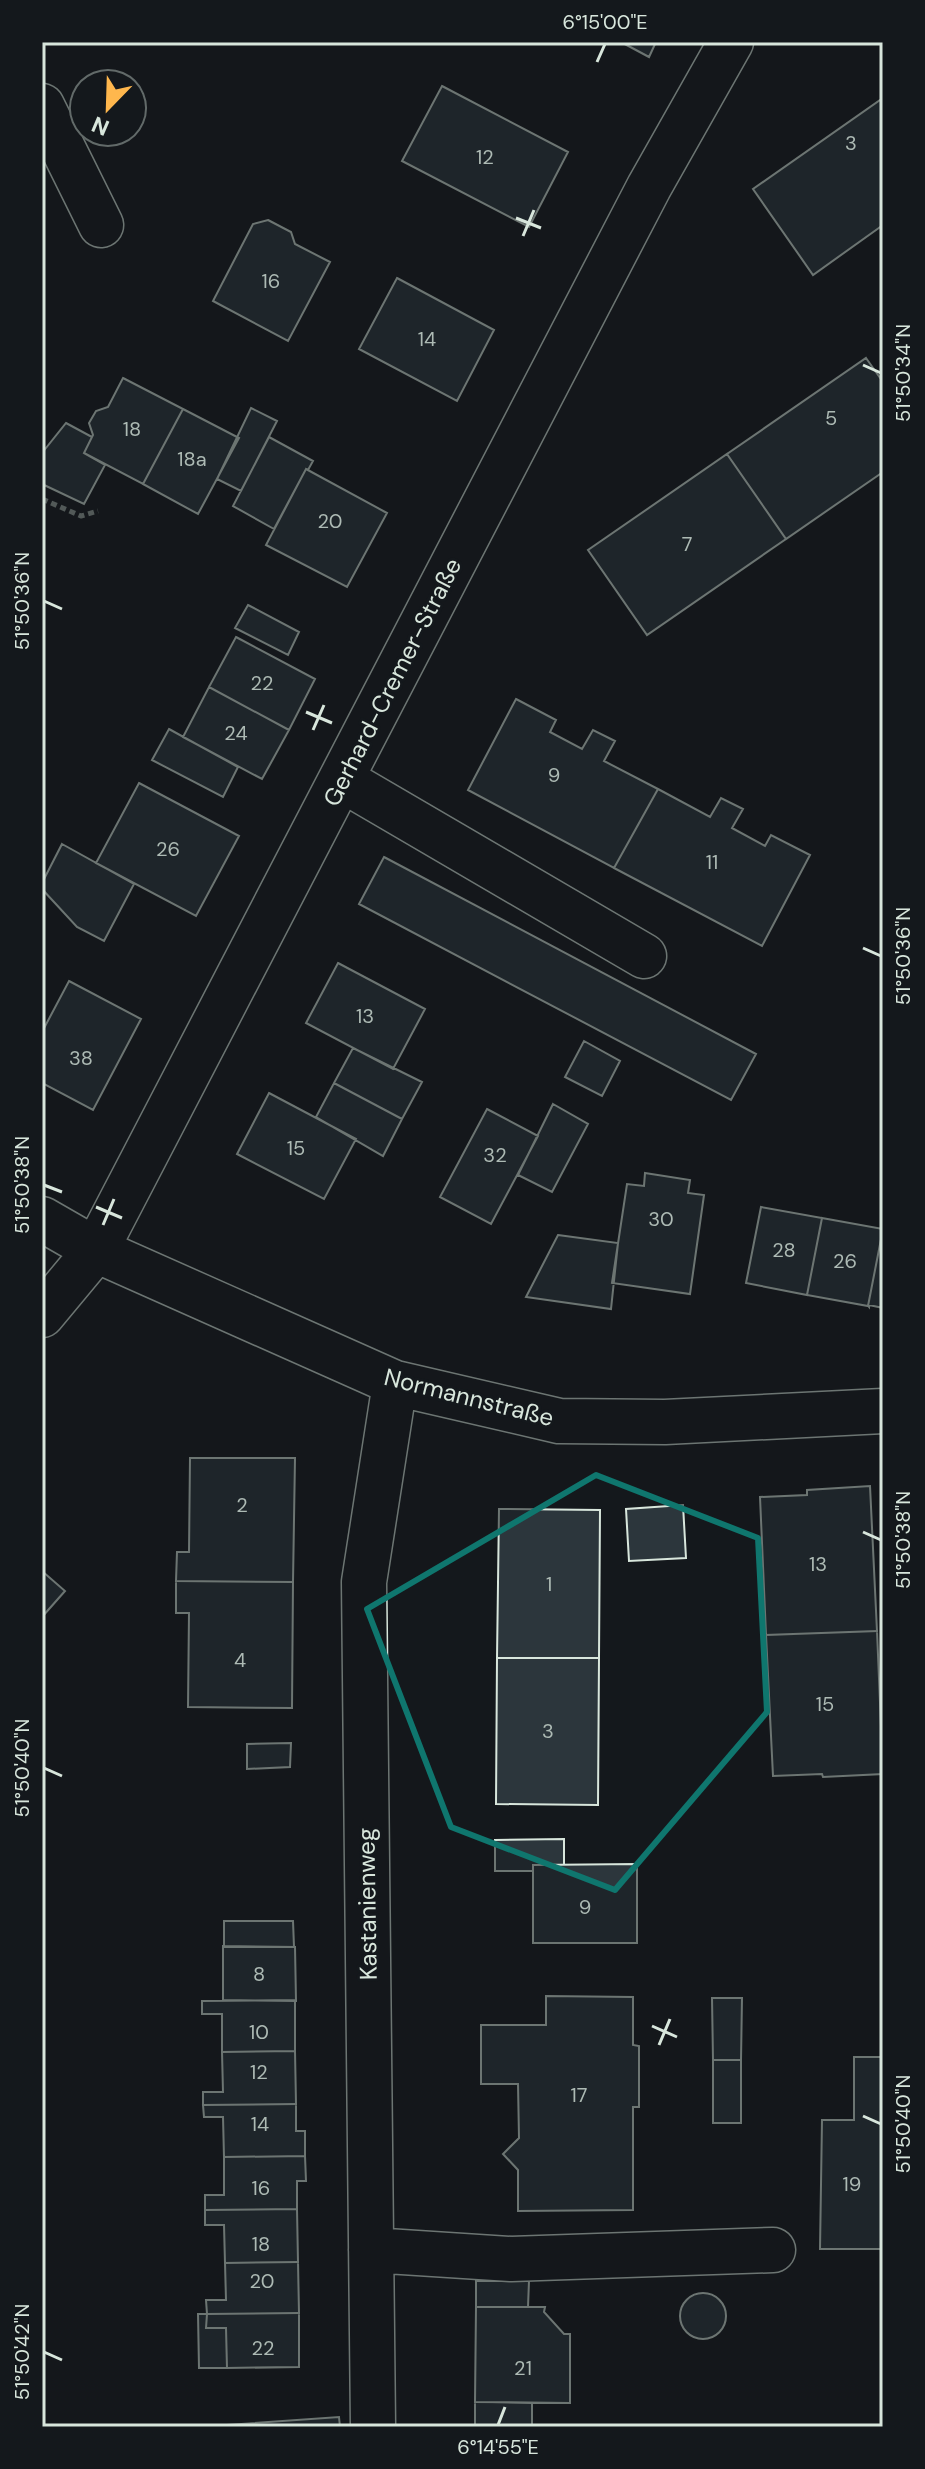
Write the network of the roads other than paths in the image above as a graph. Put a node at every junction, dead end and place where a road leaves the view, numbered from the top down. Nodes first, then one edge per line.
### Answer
1 (731, 42) edge
2 (42, 106) edge
3 (101, 225) dead end
4 (341, 779) junction
5 (644, 956) dead end
6 (42, 1219) edge
7 (96, 1250) junction
8 (42, 1315) edge
9 (395, 1383) junction
10 (883, 1411) edge
11 (371, 2250) junction
12 (773, 2250) dead end
13 (373, 2427) edge

1 - 4 street, Gerhard-Cremer-Straße
2 - 3 street
4 - 5 street
4 - 7 street, Gerhard-Cremer-Straße
6 - 7 street, Normannstraße
7 - 8 street, Gerhard-Cremer-Straße
7 - 9 street, Normannstraße
9 - 10 street, Normannstraße
9 - 11 street, Kastanienweg
11 - 12 street
11 - 13 street, Kastanienweg

